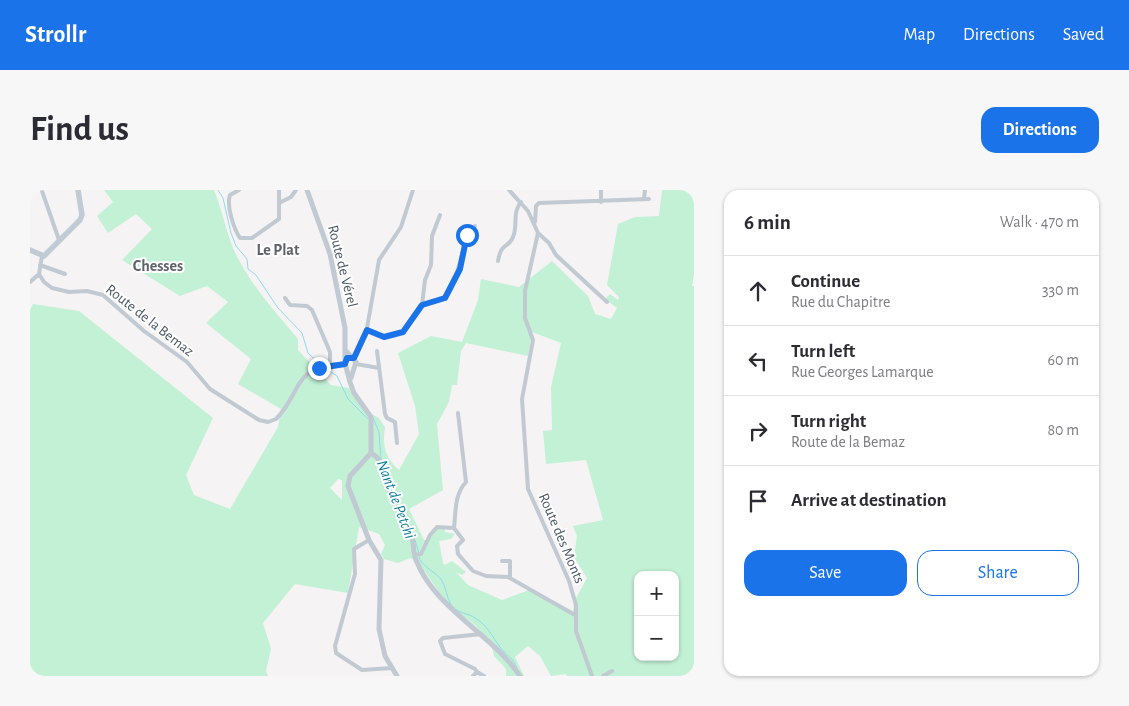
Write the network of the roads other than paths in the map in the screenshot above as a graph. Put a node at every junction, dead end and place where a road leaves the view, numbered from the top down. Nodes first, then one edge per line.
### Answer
1 (78, 190) edge
2 (238, 190) edge
3 (279, 190) edge
4 (296, 190) edge
5 (307, 190) edge
6 (413, 190) edge
7 (509, 190) edge
8 (601, 190) edge
9 (645, 190) edge
10 (42, 191) dead end
11 (521, 202) junction
12 (601, 202) junction
13 (279, 203) junction
14 (440, 215) dead end
15 (535, 222) junction
16 (475, 226) dead end
17 (538, 233) junction
18 (59, 240) junction
19 (30, 250) edge
20 (42, 256) junction
21 (498, 261) dead end
22 (40, 265) junction
23 (39, 274) junction
24 (65, 274) dead end
25 (30, 282) edge
26 (285, 298) dead end
27 (607, 302) dead end
28 (422, 305) junction
29 (367, 330) junction
30 (377, 351) dead end
31 (350, 363) junction
32 (327, 366) junction
33 (379, 368) junction
34 (458, 413) dead end
35 (397, 443) dead end
36 (370, 455) junction
37 (454, 528) junction
38 (369, 540) junction
39 (418, 554) junction
40 (502, 561) dead end
41 (510, 578) junction
42 (575, 615) junction
43 (481, 634) junction
44 (392, 668) junction
45 (612, 671) dead end
46 (518, 673) edge
47 (475, 674) edge
48 (397, 676) edge
49 (484, 676) edge
50 (592, 676) edge
51 (603, 676) edge

1 - 18 main road
2 - 13 street
3 - 13 street
4 - 13 street
5 - 31 street, Route de Vérel
6 - 29 street
7 - 11 street
8 - 12 street
9 - 12 street
10 - 18 street
11 - 15 street
11 - 21 street
12 - 15 street
14 - 28 street
15 - 17 street
16 - 28 street
17 - 27 street
17 - 42 street, Route des Monts
18 - 20 main road
19 - 20 main road
20 - 22 street
22 - 23 street
22 - 24 street
23 - 25 street
23 - 32 street, Route de la Bemaz
26 - 32 street
28 - 29 street
29 - 31 street
30 - 33 street
31 - 32 street, Route de la Bemaz
31 - 33 street, Route de la Bemaz
31 - 36 street, Route de Vérel
33 - 35 street
34 - 37 street
36 - 38 street
36 - 39 street
37 - 39 street
37 - 41 street
38 - 44 street
38 - 44 street
39 - 43 street
40 - 41 street
41 - 42 street
42 - 50 street, Route des Monts
43 - 46 street
43 - 47 street
44 - 48 street
45 - 51 street
47 - 49 street

